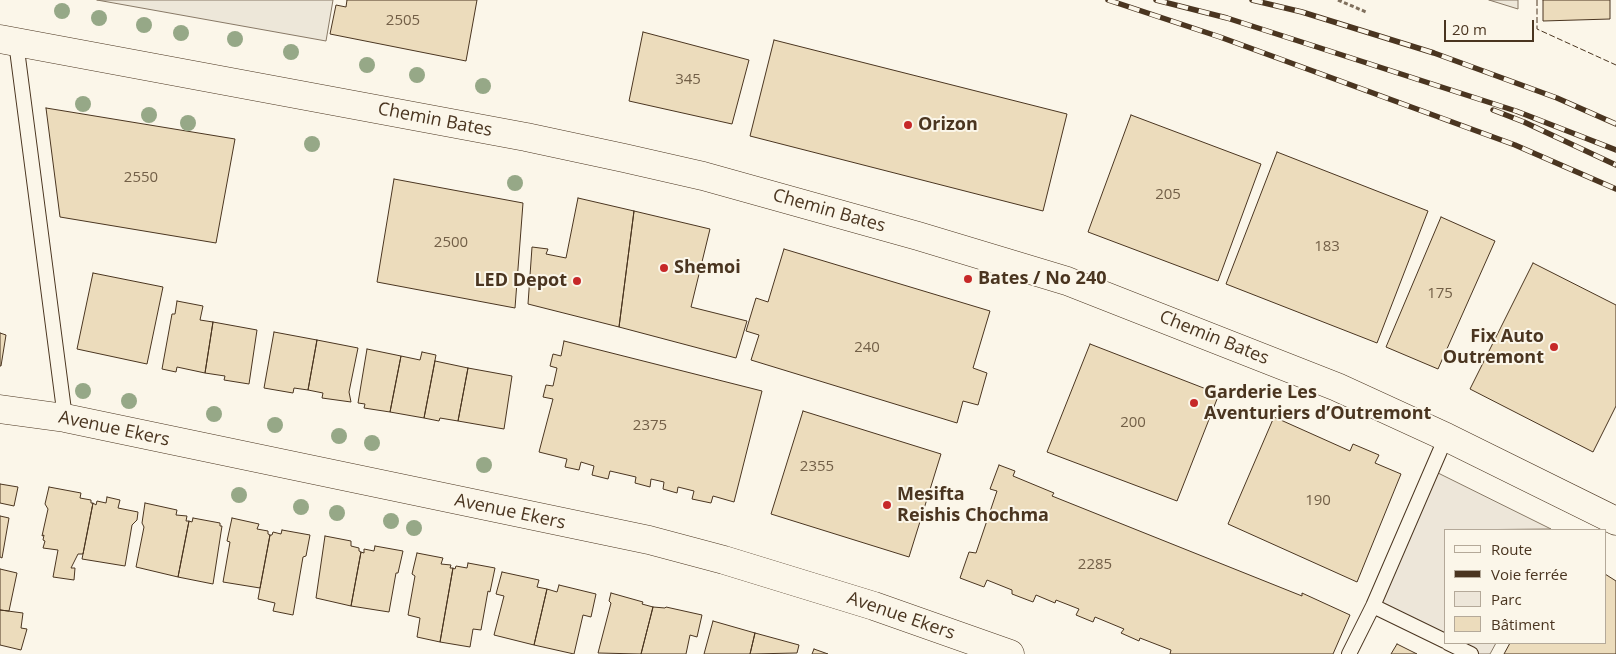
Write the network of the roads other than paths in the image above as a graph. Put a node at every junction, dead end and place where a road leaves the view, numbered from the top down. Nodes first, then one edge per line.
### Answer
1 (8, 41) edge
2 (0, 408) edge
3 (66, 418) junction
4 (1446, 437) junction
5 (1616, 521) edge
6 (1373, 606) junction
7 (1444, 641) edge
8 (1450, 644) edge
9 (1010, 654) edge
10 (1349, 654) edge
11 (1471, 654) edge

1 - 3 lane
1 - 4 street, Chemin Bates
2 - 3 street, Avenue Ekers
3 - 9 street, Avenue Ekers
4 - 5 street, Chemin Bates
4 - 6 lane
6 - 7 lane
6 - 10 lane
8 - 11 lane

